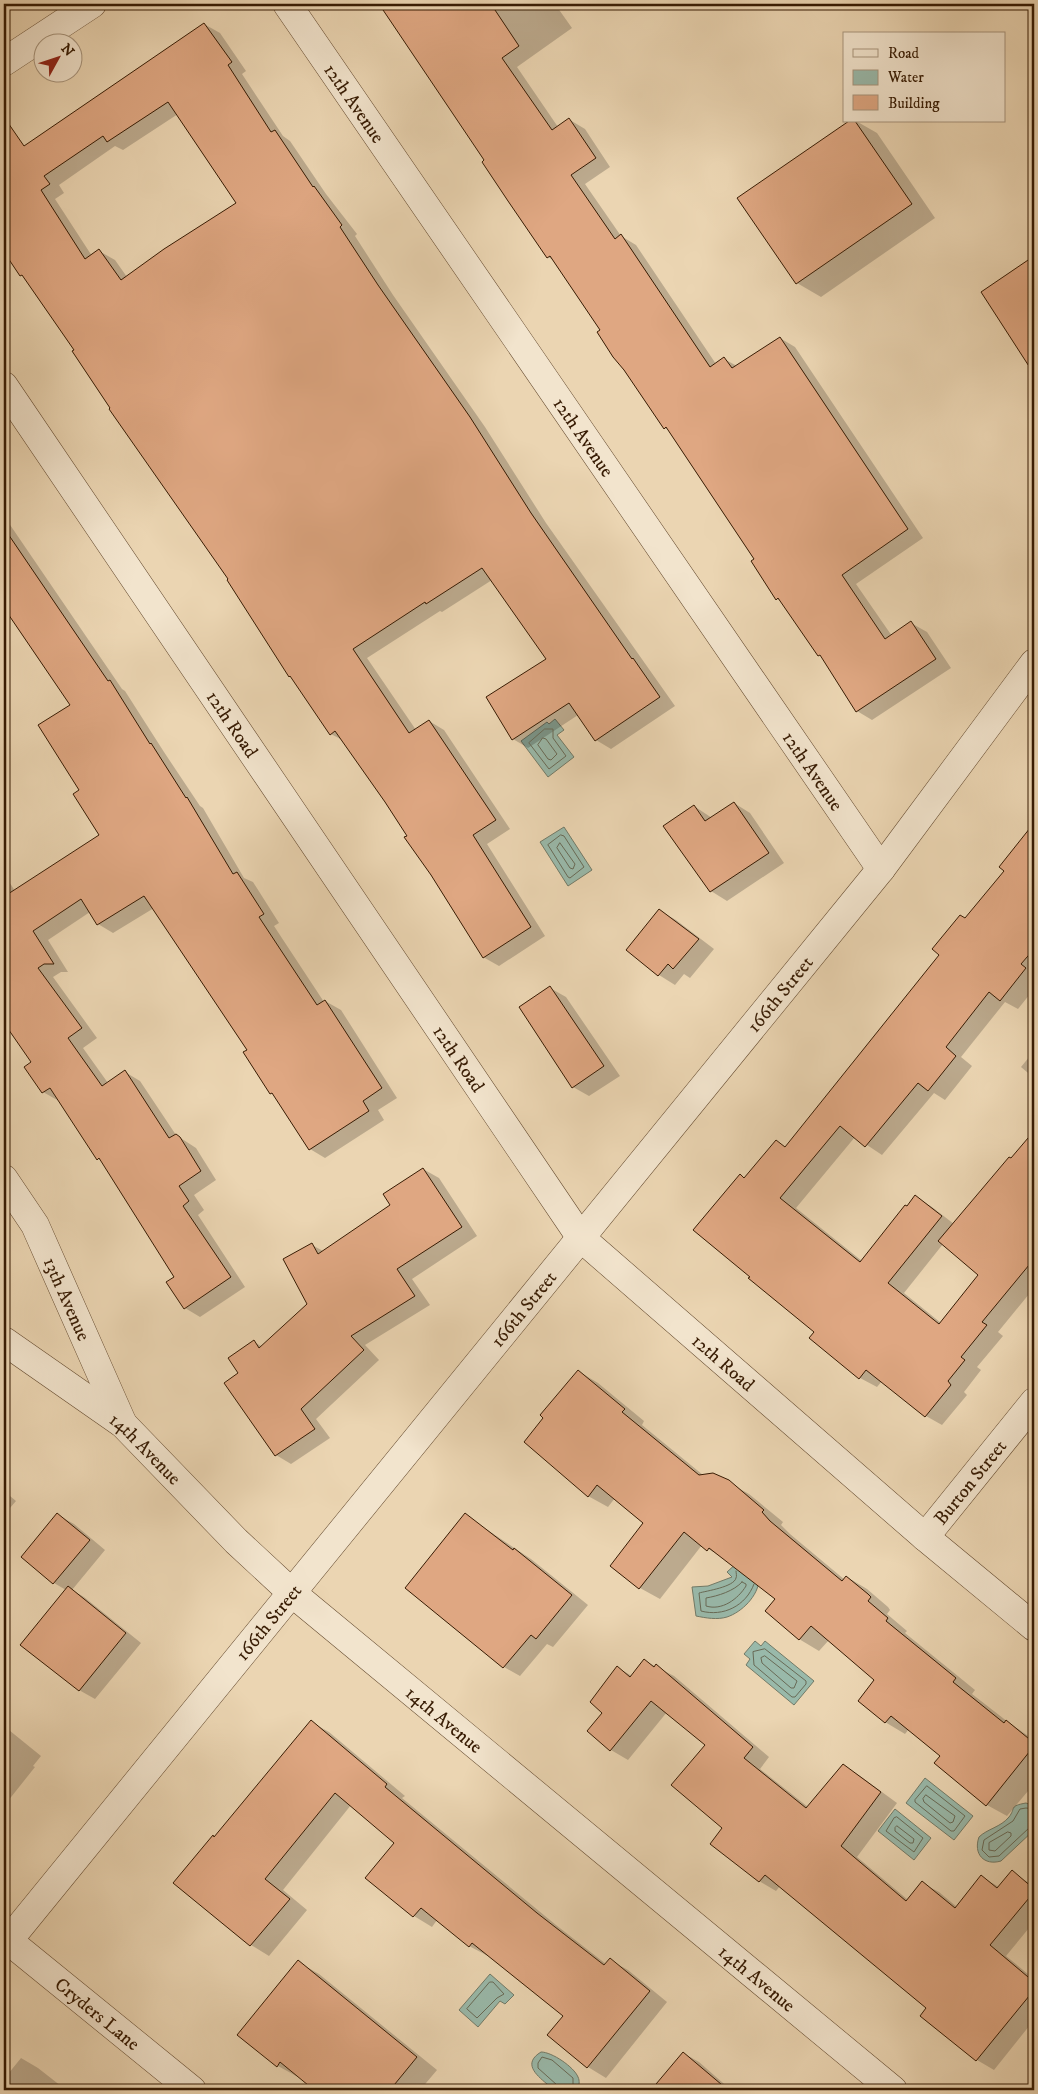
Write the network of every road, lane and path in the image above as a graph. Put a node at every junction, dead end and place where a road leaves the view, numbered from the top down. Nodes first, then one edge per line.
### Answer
1 (92, 4) edge
2 (287, 4) edge
3 (4, 62) edge
4 (4, 386) edge
5 (1034, 663) edge
6 (882, 869) junction
7 (4, 1180) edge
8 (581, 1238) junction
9 (4, 1341) edge
10 (1034, 1402) edge
11 (123, 1424) junction
12 (925, 1538) junction
13 (292, 1594) junction
14 (1034, 1627) edge
15 (5, 1942) edge
16 (192, 2090) edge
17 (893, 2090) edge

1 - 3 street
2 - 6 street, 12th Avenue
4 - 8 street, 12th Road
5 - 6 street, 166th Street
6 - 8 street, 166th Street
7 - 11 street, 13th Avenue
8 - 12 street, 12th Road
8 - 13 street, 166th Street
9 - 11 street, 14th Avenue
10 - 12 street, Burton Street
11 - 13 street, 14th Avenue
12 - 14 street, 12th Road
13 - 15 street, 166th Street
13 - 17 street, 14th Avenue
15 - 16 street, Cryders Lane

